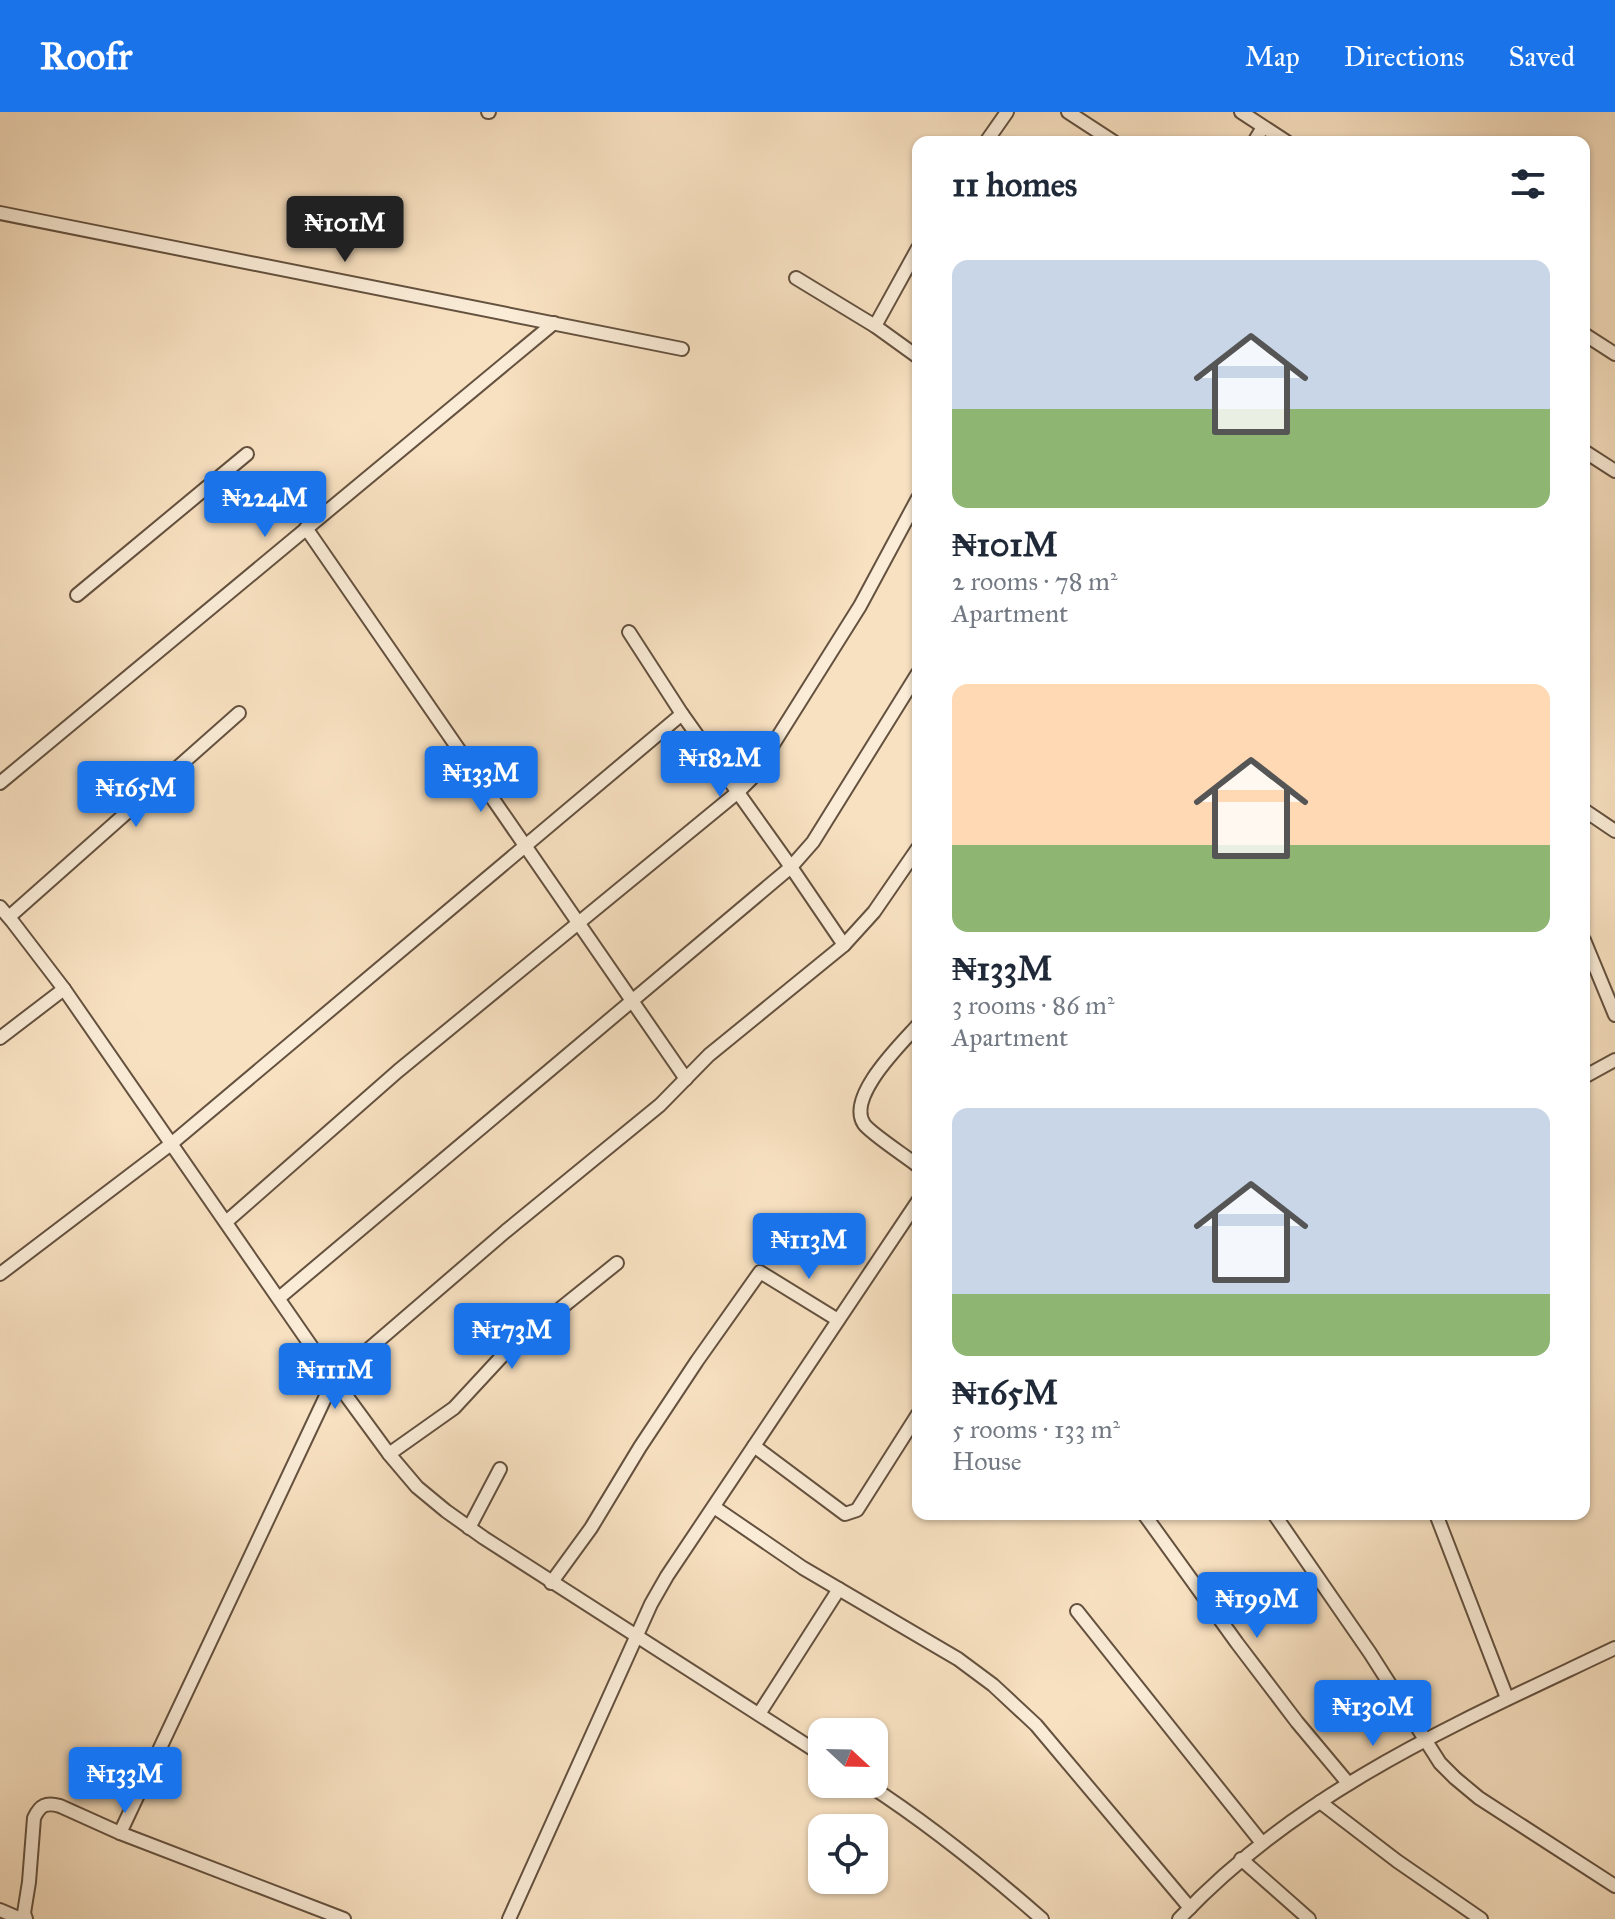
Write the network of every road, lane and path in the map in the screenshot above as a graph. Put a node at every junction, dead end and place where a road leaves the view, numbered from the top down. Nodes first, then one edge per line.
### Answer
1 (1007, 112) edge
2 (1068, 112) edge
3 (1241, 112) edge
4 (1263, 127) junction
5 (990, 136) edge
6 (1105, 136) edge
7 (1258, 136) edge
8 (1277, 136) edge
9 (0, 213) edge
10 (912, 259) edge
11 (796, 278) dead end
12 (554, 323) junction
13 (875, 326) junction
14 (1590, 338) edge
15 (682, 349) dead end
16 (912, 353) edge
17 (1615, 354) edge
18 (247, 454) dead end
19 (1590, 455) edge
20 (1615, 471) edge
21 (912, 509) edge
22 (306, 528) junction
23 (77, 595) dead end
24 (629, 632) dead end
25 (912, 683) edge
26 (239, 713) dead end
27 (682, 714) junction
28 (0, 783) edge
29 (738, 792) junction
30 (1590, 814) edge
31 (1615, 831) edge
32 (525, 846) junction
33 (912, 857) edge
34 (791, 867) junction
35 (5, 912) edge
36 (578, 923) junction
37 (844, 945) junction
38 (1590, 955) edge
39 (64, 989) junction
40 (633, 1002) junction
41 (1615, 1015) edge
42 (912, 1031) edge
43 (0, 1038) edge
44 (1615, 1060) edge
45 (1590, 1074) edge
46 (686, 1079) junction
47 (171, 1144) junction
48 (912, 1161) edge
49 (912, 1210) edge
50 (226, 1222) junction
51 (617, 1263) dead end
52 (0, 1274) edge
53 (279, 1298) junction
54 (838, 1320) junction
55 (334, 1379) junction
56 (912, 1423) edge
57 (754, 1446) junction
58 (389, 1454) junction
59 (500, 1469) dead end
60 (714, 1507) junction
61 (1148, 1520) edge
62 (1278, 1520) edge
63 (1438, 1520) edge
64 (469, 1528) junction
65 (551, 1583) junction
66 (839, 1589) junction
67 (1077, 1611) dead end
68 (637, 1637) junction
69 (1615, 1648) edge
70 (1507, 1698) junction
71 (759, 1714) junction
72 (1424, 1739) junction
73 (808, 1746) edge
74 (1348, 1783) junction
75 (888, 1798) edge
76 (1320, 1802) junction
77 (120, 1833) junction
78 (1262, 1843) junction
79 (1241, 1859) junction
80 (1615, 1886) edge
81 (1190, 1908) junction
82 (0, 1910) edge
83 (24, 1919) edge
84 (344, 1919) edge
85 (509, 1919) edge
86 (1042, 1919) edge
87 (1179, 1919) edge
88 (1309, 1919) edge
89 (1481, 1919) edge

1 - 5 street
2 - 6 street
3 - 4 street
4 - 7 street
4 - 8 street
9 - 12 street
10 - 13 street
11 - 13 street
12 - 15 street
12 - 22 street
13 - 16 street
14 - 17 street
18 - 23 street
19 - 20 street
21 - 29 street
22 - 28 street
22 - 32 street
24 - 27 street
25 - 34 street
26 - 35 street
27 - 29 street
27 - 32 street
29 - 34 street
29 - 36 street
30 - 31 street
32 - 36 street
32 - 47 street
33 - 37 street
34 - 37 street
34 - 40 street
35 - 39 street
36 - 40 street
36 - 50 street
37 - 46 street
38 - 41 street
39 - 43 street
39 - 47 street
40 - 46 street
40 - 53 street
42 - 48 street
44 - 45 street
46 - 55 street
47 - 50 street
47 - 52 street
49 - 54 street
50 - 53 street
51 - 58 street
53 - 55 street
54 - 57 street
54 - 65 street
55 - 58 street
55 - 77 street
56 - 57 street
57 - 60 street
58 - 64 street
59 - 64 street
60 - 66 street
60 - 68 street
61 - 74 street
62 - 72 street
63 - 70 street
64 - 65 street
65 - 68 street
66 - 71 street
66 - 81 street
67 - 78 street
68 - 71 street
68 - 85 street
69 - 70 street
70 - 72 street
71 - 73 street
72 - 74 street
72 - 80 street
74 - 76 street
75 - 86 street
76 - 78 street
76 - 89 street
77 - 83 street
77 - 84 street
78 - 79 street
79 - 81 street
79 - 88 street
81 - 87 street
82 - 83 street

